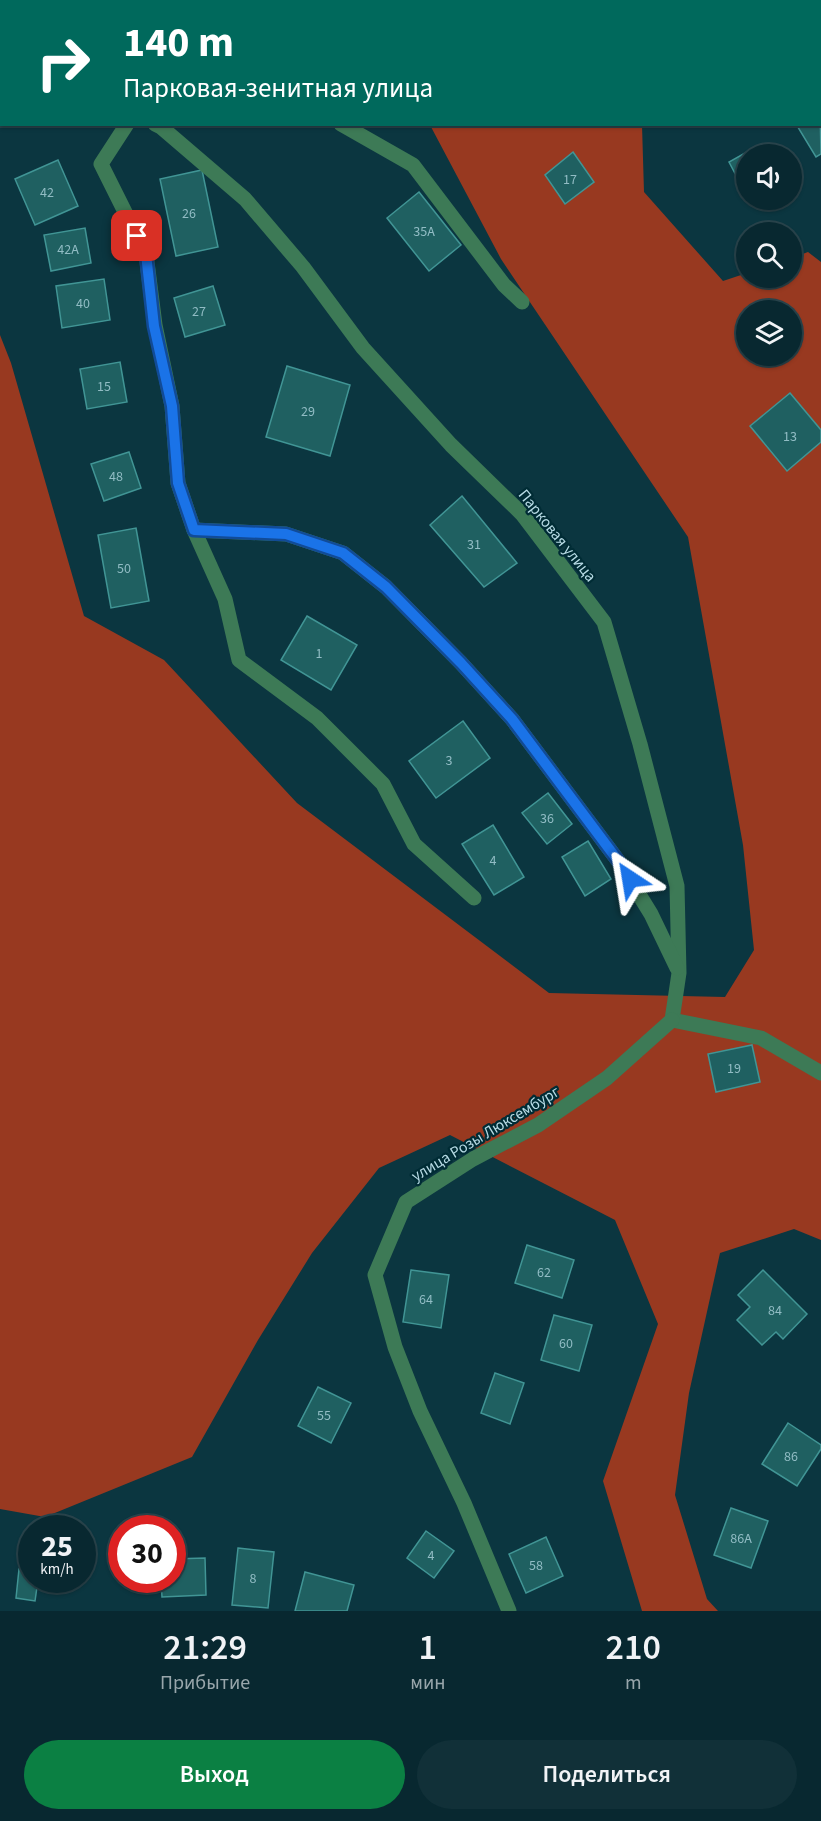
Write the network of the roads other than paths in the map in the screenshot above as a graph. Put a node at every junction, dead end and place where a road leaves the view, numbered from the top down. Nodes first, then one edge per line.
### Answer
1 (126, 126) edge
2 (158, 126) edge
3 (345, 126) edge
4 (522, 302) dead end
5 (194, 530) junction
6 (474, 898) dead end
7 (679, 973) junction
8 (672, 1020) junction
9 (821, 1073) edge
10 (509, 1611) edge

1 - 5 street
2 - 7 street, Парковая улица
3 - 4 street
5 - 6 street
5 - 7 street
7 - 8 street, Парковая улица
8 - 9 street
8 - 10 street, улица Розы Люксембург

